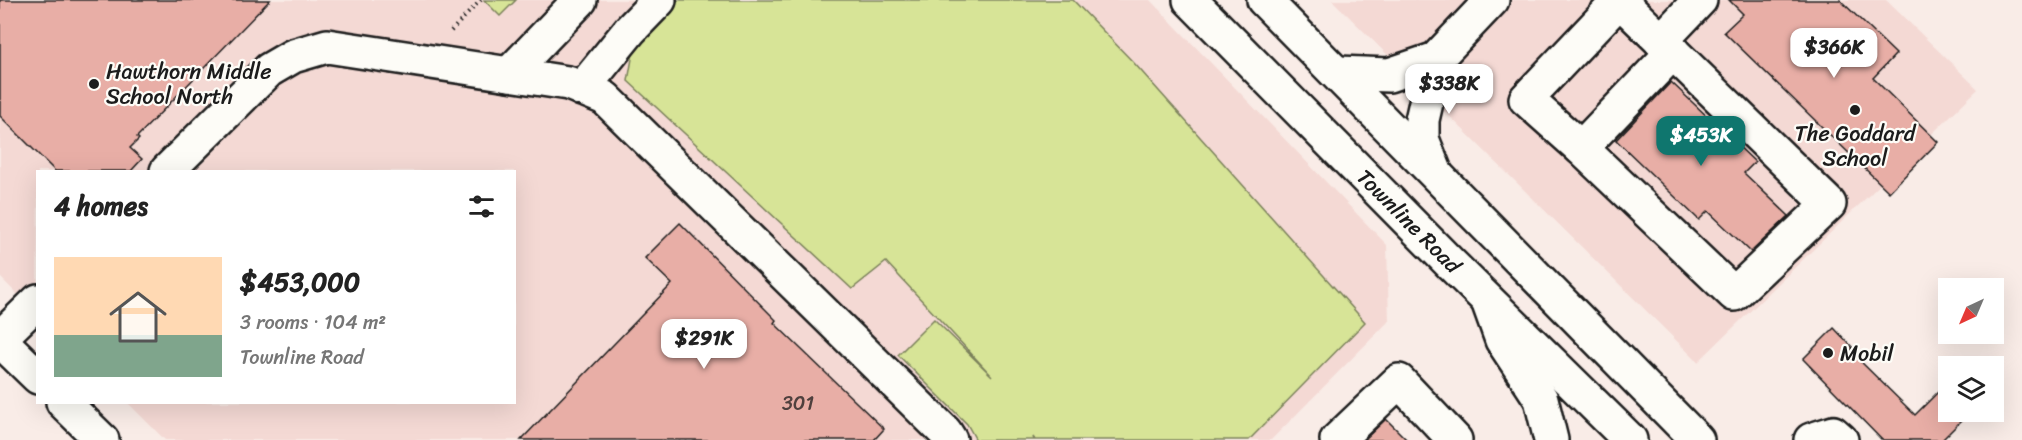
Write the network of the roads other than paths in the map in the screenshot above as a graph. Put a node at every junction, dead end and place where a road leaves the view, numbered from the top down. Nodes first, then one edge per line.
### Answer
1 (580, 0) edge
2 (658, 0) edge
3 (1191, 0) edge
4 (1264, 0) edge
5 (1492, 0) edge
6 (1620, 0) edge
7 (1700, 0) edge
8 (1667, 46) junction
9 (1436, 59) junction
10 (1338, 73) junction
11 (509, 74) junction
12 (582, 89) junction
13 (1581, 148) junction
14 (169, 170) edge
15 (1436, 174) junction
16 (1488, 301) junction
17 (36, 303) edge
18 (0, 339) edge
19 (36, 375) edge
20 (65, 404) edge
21 (102, 440) edge
22 (950, 440) edge
23 (1337, 440) edge
24 (1455, 440) edge
25 (1551, 440) edge
26 (1630, 440) edge
27 (1697, 440) edge
28 (1811, 440) edge
29 (1841, 440) edge

1 - 11 main road
2 - 12 main road
3 - 16 main road, Townline Road
4 - 10 main road
5 - 9 main road
6 - 8 main road
6 - 13 main road
7 - 8 main road
8 - 13 main road
8 - 13 main road
9 - 10 main road
9 - 15 main road
10 - 15 main road
11 - 12 main road
11 - 14 main road
12 - 22 main road
15 - 27 main road
16 - 25 main road
16 - 26 main road, Townline Road
17 - 18 main road
18 - 19 main road
20 - 21 main road
23 - 24 main road
28 - 29 main road

